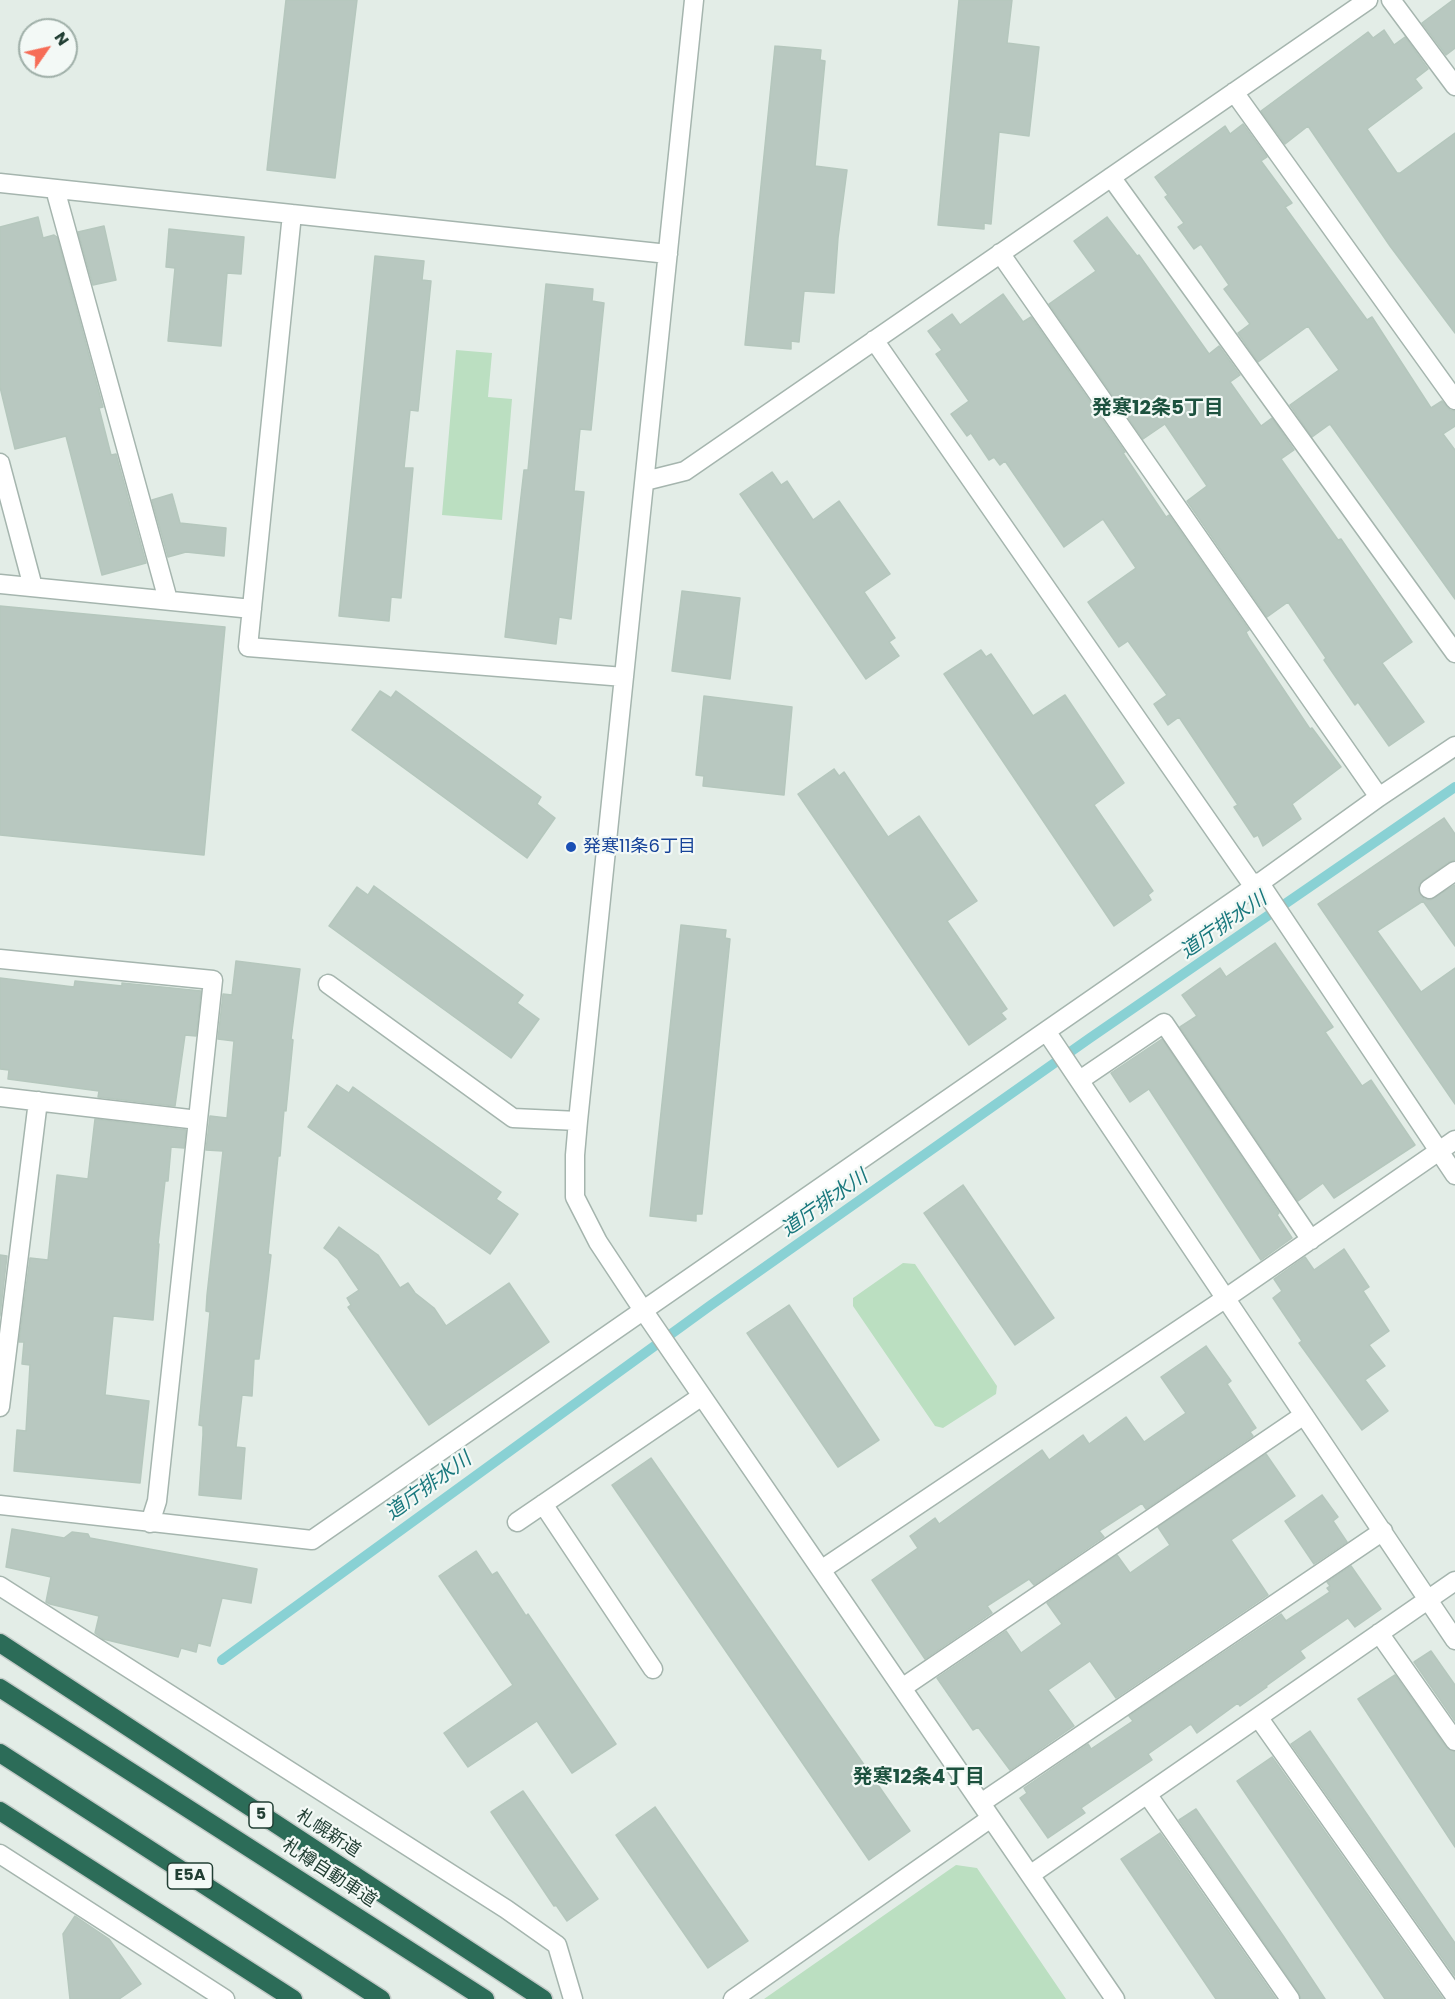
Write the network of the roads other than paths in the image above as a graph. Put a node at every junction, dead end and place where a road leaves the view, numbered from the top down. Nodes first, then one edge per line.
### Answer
1 (694, 0) edge
2 (1368, 0) edge
3 (1391, 0) edge
4 (1455, 86) edge
5 (1234, 92) junction
6 (1111, 177) junction
7 (0, 183) edge
8 (55, 189) junction
9 (292, 214) junction
10 (668, 254) junction
11 (1000, 254) junction
12 (874, 340) junction
13 (1455, 400) edge
14 (0, 463) edge
15 (645, 481) junction
16 (0, 584) edge
17 (33, 587) junction
18 (168, 600) junction
19 (252, 609) junction
20 (1455, 653) edge
21 (624, 677) junction
22 (1455, 746) edge
23 (1379, 797) junction
24 (1455, 871) edge
25 (1260, 888) junction
26 (1429, 889) dead end
27 (0, 959) edge
28 (328, 984) dead end
29 (1051, 1037) junction
30 (1077, 1075) junction
31 (0, 1097) edge
32 (38, 1101) junction
33 (198, 1120) junction
34 (578, 1121) junction
35 (1455, 1140) edge
36 (1439, 1151) junction
37 (1455, 1175) edge
38 (1311, 1240) junction
39 (1226, 1298) junction
40 (647, 1316) junction
41 (702, 1395) junction
42 (0, 1407) edge
43 (1304, 1415) junction
44 (543, 1504) junction
45 (0, 1505) edge
46 (517, 1522) dead end
47 (150, 1523) junction
48 (1383, 1531) junction
49 (821, 1570) junction
50 (1455, 1581) edge
51 (0, 1586) edge
52 (1428, 1599) junction
53 (1379, 1633) junction
54 (1455, 1640) edge
55 (0, 1643) edge
56 (653, 1669) dead end
57 (0, 1688) edge
58 (902, 1688) junction
59 (1258, 1717) junction
60 (1455, 1741) edge
61 (0, 1753) edge
62 (1147, 1794) junction
63 (981, 1803) junction
64 (0, 1811) edge
65 (991, 1818) junction
66 (0, 1854) edge
67 (1030, 1875) junction
68 (1455, 1996) edge
69 (225, 1999) edge
70 (293, 1999) edge
71 (381, 1999) edge
72 (485, 1999) edge
73 (543, 1999) edge
74 (573, 1999) edge
75 (734, 1999) edge
76 (1115, 1999) edge
77 (1290, 1999) edge

1 - 10 street
2 - 5 street
3 - 4 street
5 - 6 street
5 - 13 street
6 - 11 street
6 - 20 street
7 - 8 street
8 - 9 street
8 - 18 street
9 - 10 street
9 - 19 street
10 - 15 street
11 - 12 street
11 - 23 street
12 - 15 street
12 - 25 street
14 - 17 street
15 - 21 street
16 - 17 street
17 - 18 street
18 - 19 street
19 - 21 street
21 - 34 street
22 - 23 street
23 - 25 street
24 - 26 street
25 - 29 street
25 - 36 street
27 - 33 street
28 - 34 street
29 - 30 street
29 - 40 street
30 - 38 street
30 - 39 street
31 - 32 street
32 - 33 street
32 - 42 street
33 - 47 street
34 - 40 street
35 - 36 street
36 - 37 street
36 - 38 street
38 - 39 street
39 - 43 street
39 - 49 street
40 - 41 street
40 - 47 street
41 - 44 street
41 - 49 street
43 - 48 street
43 - 58 street
44 - 46 street
44 - 56 street
45 - 47 street
48 - 52 street
48 - 63 street
49 - 58 street
50 - 52 street
51 - 74 street
52 - 53 street
52 - 54 street
53 - 59 street
53 - 60 street
55 - 73 highway, 札幌新道 / 5
57 - 72 highway, 札樽自動車道
58 - 63 street
59 - 62 street
59 - 68 street
61 - 71 highway, E5A
62 - 67 street
62 - 77 street
63 - 65 street
64 - 70 highway
65 - 67 street
65 - 75 street
66 - 69 street
67 - 76 street

